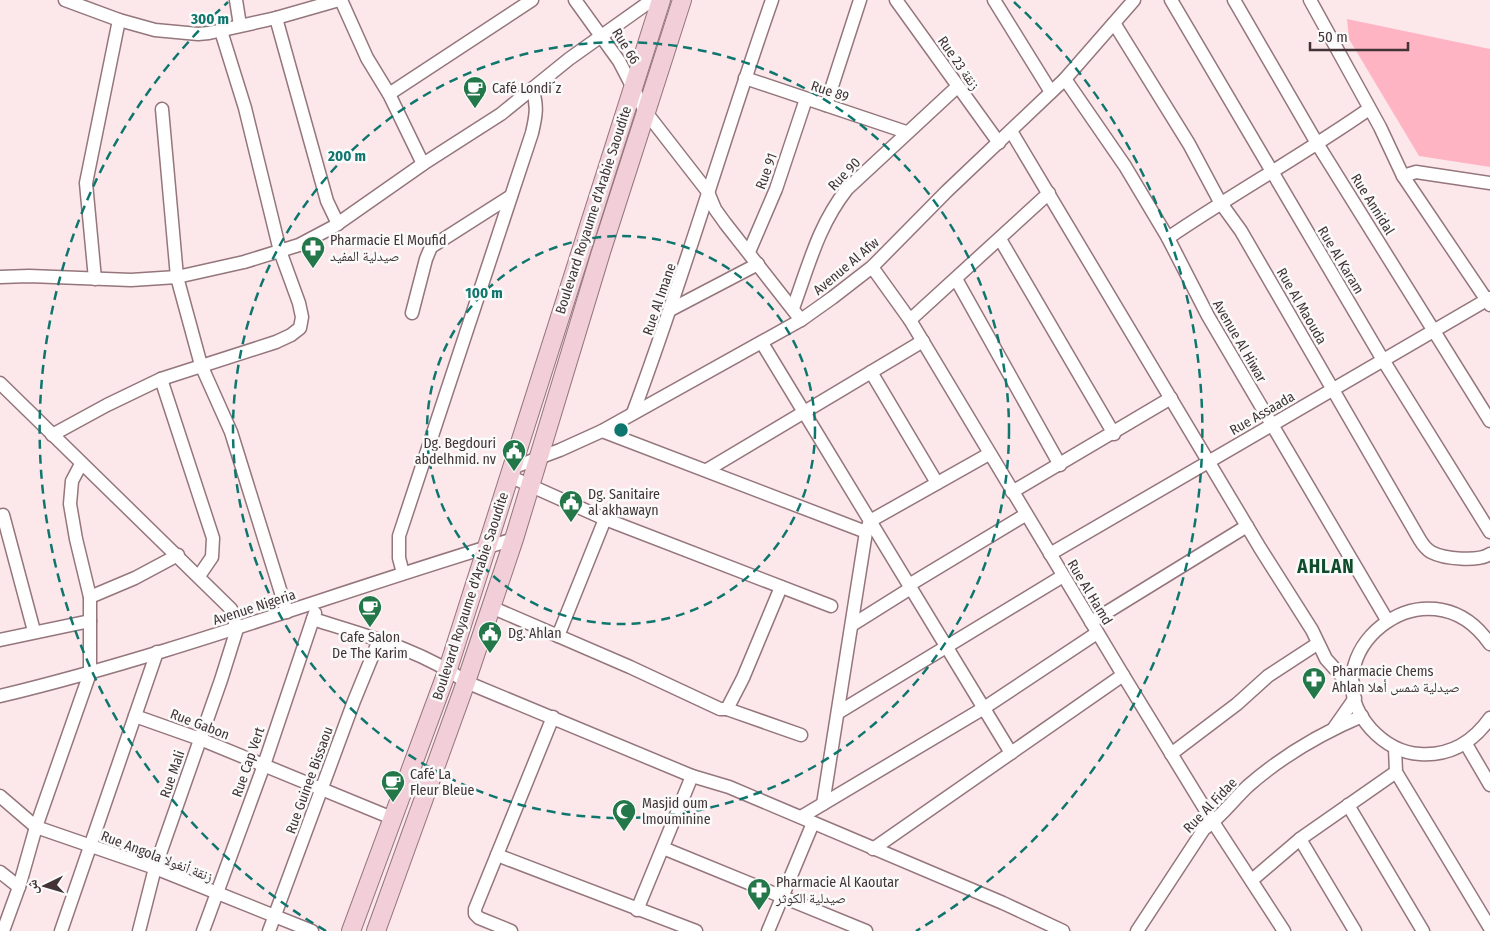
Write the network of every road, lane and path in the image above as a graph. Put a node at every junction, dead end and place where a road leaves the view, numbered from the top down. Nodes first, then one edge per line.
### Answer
1 (65, 0) edge
2 (236, 0) edge
3 (340, 0) edge
4 (532, 0) edge
5 (575, 0) edge
6 (652, 0) edge
7 (661, 0) edge
8 (682, 0) edge
9 (772, 0) edge
10 (860, 0) edge
11 (896, 0) edge
12 (1134, 0) edge
13 (1171, 0) edge
14 (1234, 0) edge
15 (1310, 0) edge
16 (998, 1) edge
17 (276, 18) junction
18 (119, 20) junction
19 (1114, 23) junction
20 (240, 25) junction
21 (221, 31) junction
22 (602, 36) junction
23 (745, 78) junction
24 (1065, 79) junction
25 (633, 87) junction
26 (957, 87) junction
27 (532, 89) junction
28 (1051, 92) junction
29 (389, 94) junction
30 (806, 99) junction
31 (826, 105) junction
32 (162, 109) dead end
33 (1369, 109) junction
34 (645, 111) junction
35 (1011, 131) junction
36 (906, 132) junction
37 (999, 143) junction
38 (1318, 144) junction
39 (423, 164) junction
40 (1271, 171) junction
41 (1403, 176) junction
42 (1490, 183) edge
43 (708, 192) junction
44 (1049, 193) junction
45 (511, 196) junction
46 (1220, 202) junction
47 (338, 224) junction
48 (1168, 238) junction
49 (1000, 239) junction
50 (280, 251) junction
51 (749, 252) junction
52 (758, 264) junction
53 (872, 268) junction
54 (0, 277) edge
55 (177, 277) junction
56 (956, 279) junction
57 (95, 280) junction
58 (1489, 301) edge
59 (793, 308) junction
60 (670, 310) junction
61 (412, 313) dead end
62 (801, 320) junction
63 (910, 320) junction
64 (1434, 330) junction
65 (923, 341) junction
66 (762, 343) junction
67 (1383, 360) junction
68 (201, 365) junction
69 (871, 372) junction
70 (161, 380) junction
71 (0, 383) edge
72 (1332, 390) junction
73 (1171, 398) junction
74 (804, 412) junction
75 (633, 413) junction
76 (1490, 421) edge
77 (1272, 425) junction
78 (602, 431) junction
79 (1114, 434) junction
80 (52, 435) junction
81 (989, 454) junction
82 (538, 459) junction
83 (1210, 463) junction
84 (81, 464) junction
85 (1060, 466) junction
86 (707, 470) junction
87 (510, 472) junction
88 (937, 483) junction
89 (530, 484) junction
90 (1012, 492) junction
91 (3, 515) dead end
92 (1025, 515) junction
93 (605, 519) junction
94 (868, 526) junction
95 (1247, 526) junction
96 (1490, 532) edge
97 (514, 539) junction
98 (485, 548) junction
99 (1050, 554) junction
100 (1490, 554) edge
101 (178, 555) junction
102 (403, 573) junction
103 (199, 576) junction
104 (1063, 576) junction
105 (910, 586) junction
106 (781, 587) junction
107 (90, 598) junction
108 (320, 602) junction
109 (831, 606) dead end
110 (491, 607) junction
111 (287, 612) junction
112 (313, 619) junction
113 (1387, 620) junction
114 (90, 621) junction
115 (852, 626) junction
116 (1094, 627) junction
117 (237, 629) junction
118 (34, 631) junction
119 (558, 636) junction
120 (1488, 637) edge
121 (0, 640) edge
122 (379, 640) junction
123 (1317, 644) junction
124 (948, 648) junction
125 (157, 652) junction
126 (448, 669) junction
127 (90, 673) junction
128 (1122, 675) junction
129 (466, 682) junction
130 (1353, 683) junction
131 (0, 696) edge
132 (1355, 698) junction
133 (984, 708) junction
134 (727, 709) junction
135 (839, 712) junction
136 (135, 716) junction
137 (1362, 716) junction
138 (553, 717) junction
139 (1490, 718) edge
140 (1334, 728) junction
141 (801, 735) dead end
142 (200, 739) junction
143 (1466, 744) junction
144 (1395, 748) junction
145 (1011, 753) junction
146 (1172, 754) junction
147 (264, 765) junction
148 (1396, 772) junction
149 (692, 776) junction
150 (1490, 785) edge
151 (321, 790) junction
152 (0, 796) edge
153 (823, 804) junction
154 (1348, 805) junction
155 (801, 817) junction
156 (392, 818) junction
157 (1213, 822) junction
158 (813, 823) junction
159 (36, 827) junction
160 (1300, 840) junction
161 (89, 846) junction
162 (663, 848) junction
163 (873, 849) junction
164 (497, 855) junction
165 (156, 868) junction
166 (0, 872) edge
167 (1252, 880) junction
168 (20, 887) junction
169 (218, 895) junction
170 (784, 898) junction
171 (637, 910) junction
172 (274, 917) junction
173 (1490, 928) edge
174 (3, 931) edge
175 (61, 931) edge
176 (139, 931) edge
177 (203, 931) edge
178 (269, 931) edge
179 (312, 931) edge
180 (351, 931) edge
181 (376, 931) edge
182 (511, 931) edge
183 (696, 931) edge
184 (768, 931) edge
185 (866, 931) edge
186 (1063, 931) edge
187 (1137, 931) edge
188 (1284, 931) edge
189 (1356, 931) edge
190 (1423, 931) edge

1 - 18 street
2 - 20 street
3 - 17 street
3 - 29 street
4 - 29 street
5 - 22 street, Rue 66
6 - 22 street
7 - 25 main road, Boulevard Royaume d'Arabie Saoudite
8 - 34 main road, Boulevard Royaume d'Arabie Saoudite
9 - 23 street, Rue Al Imane
10 - 31 street
11 - 26 street, Rue 23 زنقة
12 - 19 street, Avenue Al Afw
13 - 40 street, Rue Al Karam
14 - 38 street, Rue Annidal
15 - 33 street
16 - 28 street
17 - 20 street
17 - 47 street
18 - 21 street
18 - 57 street
19 - 24 street, Avenue Al Afw
19 - 46 street, Rue Al Maouda
20 - 21 street
21 - 50 street
22 - 25 street, Rue 66
22 - 27 street
23 - 30 street, Rue 89
23 - 43 street, Rue Al Imane
24 - 28 street, Avenue Al Afw
24 - 48 street, Avenue Al Hiwar
25 - 34 street, Rue 66
25 - 87 main road, Boulevard Royaume d'Arabie Saoudite
26 - 36 street, Rue 90
26 - 37 street, Rue 23 زنقة
27 - 39 street
27 - 45 street
28 - 35 street, Avenue Al Afw
29 - 39 street
30 - 31 street, Rue 89
30 - 51 street, Rue 91
31 - 36 street, Rue 89
32 - 55 street
33 - 38 street
33 - 41 street
34 - 43 street
34 - 82 main road, Boulevard Royaume d'Arabie Saoudite
35 - 37 street, Avenue Al Afw
35 - 44 street
36 - 59 street, Rue 90
37 - 53 street, Avenue Al Afw
38 - 40 street
38 - 64 street, Rue Annidal
39 - 47 street
40 - 46 street
40 - 67 street, Rue Al Karam
41 - 42 street
41 - 58 street
43 - 51 street
43 - 60 street, Rue Al Imane
44 - 49 street
44 - 73 street
45 - 61 street
45 - 102 street
46 - 48 street
46 - 72 street, Rue Al Maouda
47 - 50 street
48 - 77 street, Avenue Al Hiwar
49 - 56 street
49 - 79 street
50 - 55 street
50 - 68 street
51 - 52 street
52 - 59 street
52 - 60 street
53 - 62 street, Avenue Al Afw
53 - 63 street, Rue Al Hamd
54 - 57 street
55 - 57 street
55 - 68 street
56 - 63 street
56 - 85 street
58 - 64 street, Rue Assaada
59 - 62 street
60 - 75 street, Rue Al Imane
62 - 66 street, Avenue Al Afw
63 - 65 street, Rue Al Hamd
64 - 67 street, Rue Assaada
64 - 76 street, Rue Annidal
65 - 69 street
65 - 81 street, Rue Al Hamd
66 - 74 street
66 - 75 street, Avenue Al Afw
67 - 72 street, Rue Assaada
67 - 96 street, Rue Al Karam
68 - 70 street
68 - 111 street
69 - 74 street
69 - 88 street
70 - 80 street
70 - 103 street
71 - 80 street
72 - 77 street, Rue Assaada
72 - 100 street, Rue Al Maouda
73 - 79 street
73 - 83 street
74 - 86 street
74 - 94 street
75 - 78 street, Avenue Al Afw
77 - 83 street, Rue Assaada
77 - 113 street, Avenue Al Hiwar
78 - 82 street, Avenue Al Afw
78 - 86 street
79 - 85 street
80 - 84 street
81 - 88 street
81 - 90 street, Rue Al Hamd
82 - 87 street, Avenue Al Afw
82 - 89 main road, Boulevard Royaume d'Arabie Saoudite
83 - 95 street
83 - 99 street, Rue Assaada
84 - 101 street
84 - 107 street
85 - 90 street
86 - 94 street
87 - 89 street
87 - 98 main road, Boulevard Royaume d'Arabie Saoudite
88 - 94 street
89 - 93 street
89 - 97 main road, Boulevard Royaume d'Arabie Saoudite
90 - 92 street, Rue Al Hamd
91 - 118 street
92 - 99 street, Rue Al Hamd
92 - 105 street
93 - 106 street
93 - 119 street
94 - 105 street
94 - 115 street
95 - 116 street
95 - 123 street
97 - 98 street, Avenue Nigeria
97 - 110 main road, Boulevard Royaume d'Arabie Saoudite
98 - 102 street, Avenue Nigeria
98 - 126 main road, Boulevard Royaume d'Arabie Saoudite
99 - 104 street, Rue Al Hamd
101 - 103 street
101 - 107 street
102 - 108 street, Avenue Nigeria
103 - 117 street
104 - 116 street, Rue Al Hamd
104 - 124 street
105 - 115 street
105 - 124 street
106 - 109 street
106 - 134 street
107 - 114 street
108 - 111 street, Avenue Nigeria
108 - 112 street, Rue Cap Vert
110 - 119 street
110 - 129 main road, Boulevard Royaume d'Arabie Saoudite
111 - 117 street, Avenue Nigeria
112 - 122 street
112 - 147 street, Rue Cap Vert
113 - 120 street
113 - 130 street
114 - 118 street
114 - 127 street
115 - 135 street
116 - 128 street, Rue Al Hamd
116 - 133 street
117 - 125 street, Avenue Nigeria
117 - 142 street, Rue Mali
118 - 121 street
119 - 134 street
122 - 126 street
122 - 151 street, Rue Guinee Bissaou
123 - 130 street
123 - 146 street
124 - 133 street
124 - 135 street
125 - 127 street, Avenue Nigeria
125 - 136 street
126 - 129 street
126 - 156 main road, Boulevard Royaume d'Arabie Saoudite
127 - 131 street, Avenue Nigeria
127 - 159 street
128 - 145 street
128 - 146 street, Rue Al Hamd
129 - 138 street
129 - 181 main road, Boulevard Royaume d'Arabie Saoudite
130 - 132 street
132 - 137 street
132 - 140 street, Rue Al Fidae
133 - 145 street
133 - 153 street
134 - 141 street
135 - 153 street
136 - 142 street, Rue Gabon
136 - 161 street
137 - 140 street, Rue Al Fidae
137 - 144 street
138 - 149 street
138 - 164 street
139 - 143 street
140 - 157 street, Rue Al Fidae
142 - 147 street, Rue Gabon
142 - 165 street, Rue Mali
143 - 144 street
143 - 150 street
144 - 148 street
145 - 163 street
146 - 157 street, Rue Al Hamd
147 - 151 street, Rue Gabon
147 - 169 street, Rue Cap Vert
148 - 154 street
148 - 173 street
149 - 155 street
149 - 162 street
151 - 156 street, Rue Gabon
151 - 172 street, Rue Guinee Bissaou
152 - 159 street, Rue Angola زنقة أنغولا
153 - 155 street
154 - 160 street
154 - 190 street
155 - 158 street
156 - 180 main road, Boulevard Royaume d'Arabie Saoudite
157 - 167 street, Rue Al Hamd
157 - 187 street, Rue Al Fidae
158 - 163 street
158 - 170 street
159 - 161 street, Rue Angola زنقة أنغولا
159 - 168 street
160 - 167 street
160 - 189 street
161 - 165 street, Rue Angola زنقة أنغولا
161 - 175 street
162 - 170 street
162 - 171 street
163 - 186 street
164 - 171 street
164 - 182 street
165 - 169 street, Rue Angola زنقة أنغولا
165 - 176 street, Rue Mali
166 - 168 street
167 - 188 street, Rue Al Hamd
168 - 174 street
169 - 172 street, Rue Angola زنقة أنغولا
169 - 177 street, Rue Cap Vert
170 - 184 street
170 - 185 street
171 - 183 street
172 - 178 street, Rue Guinee Bissaou
172 - 179 street, Rue Angola زنقة أنغولا

